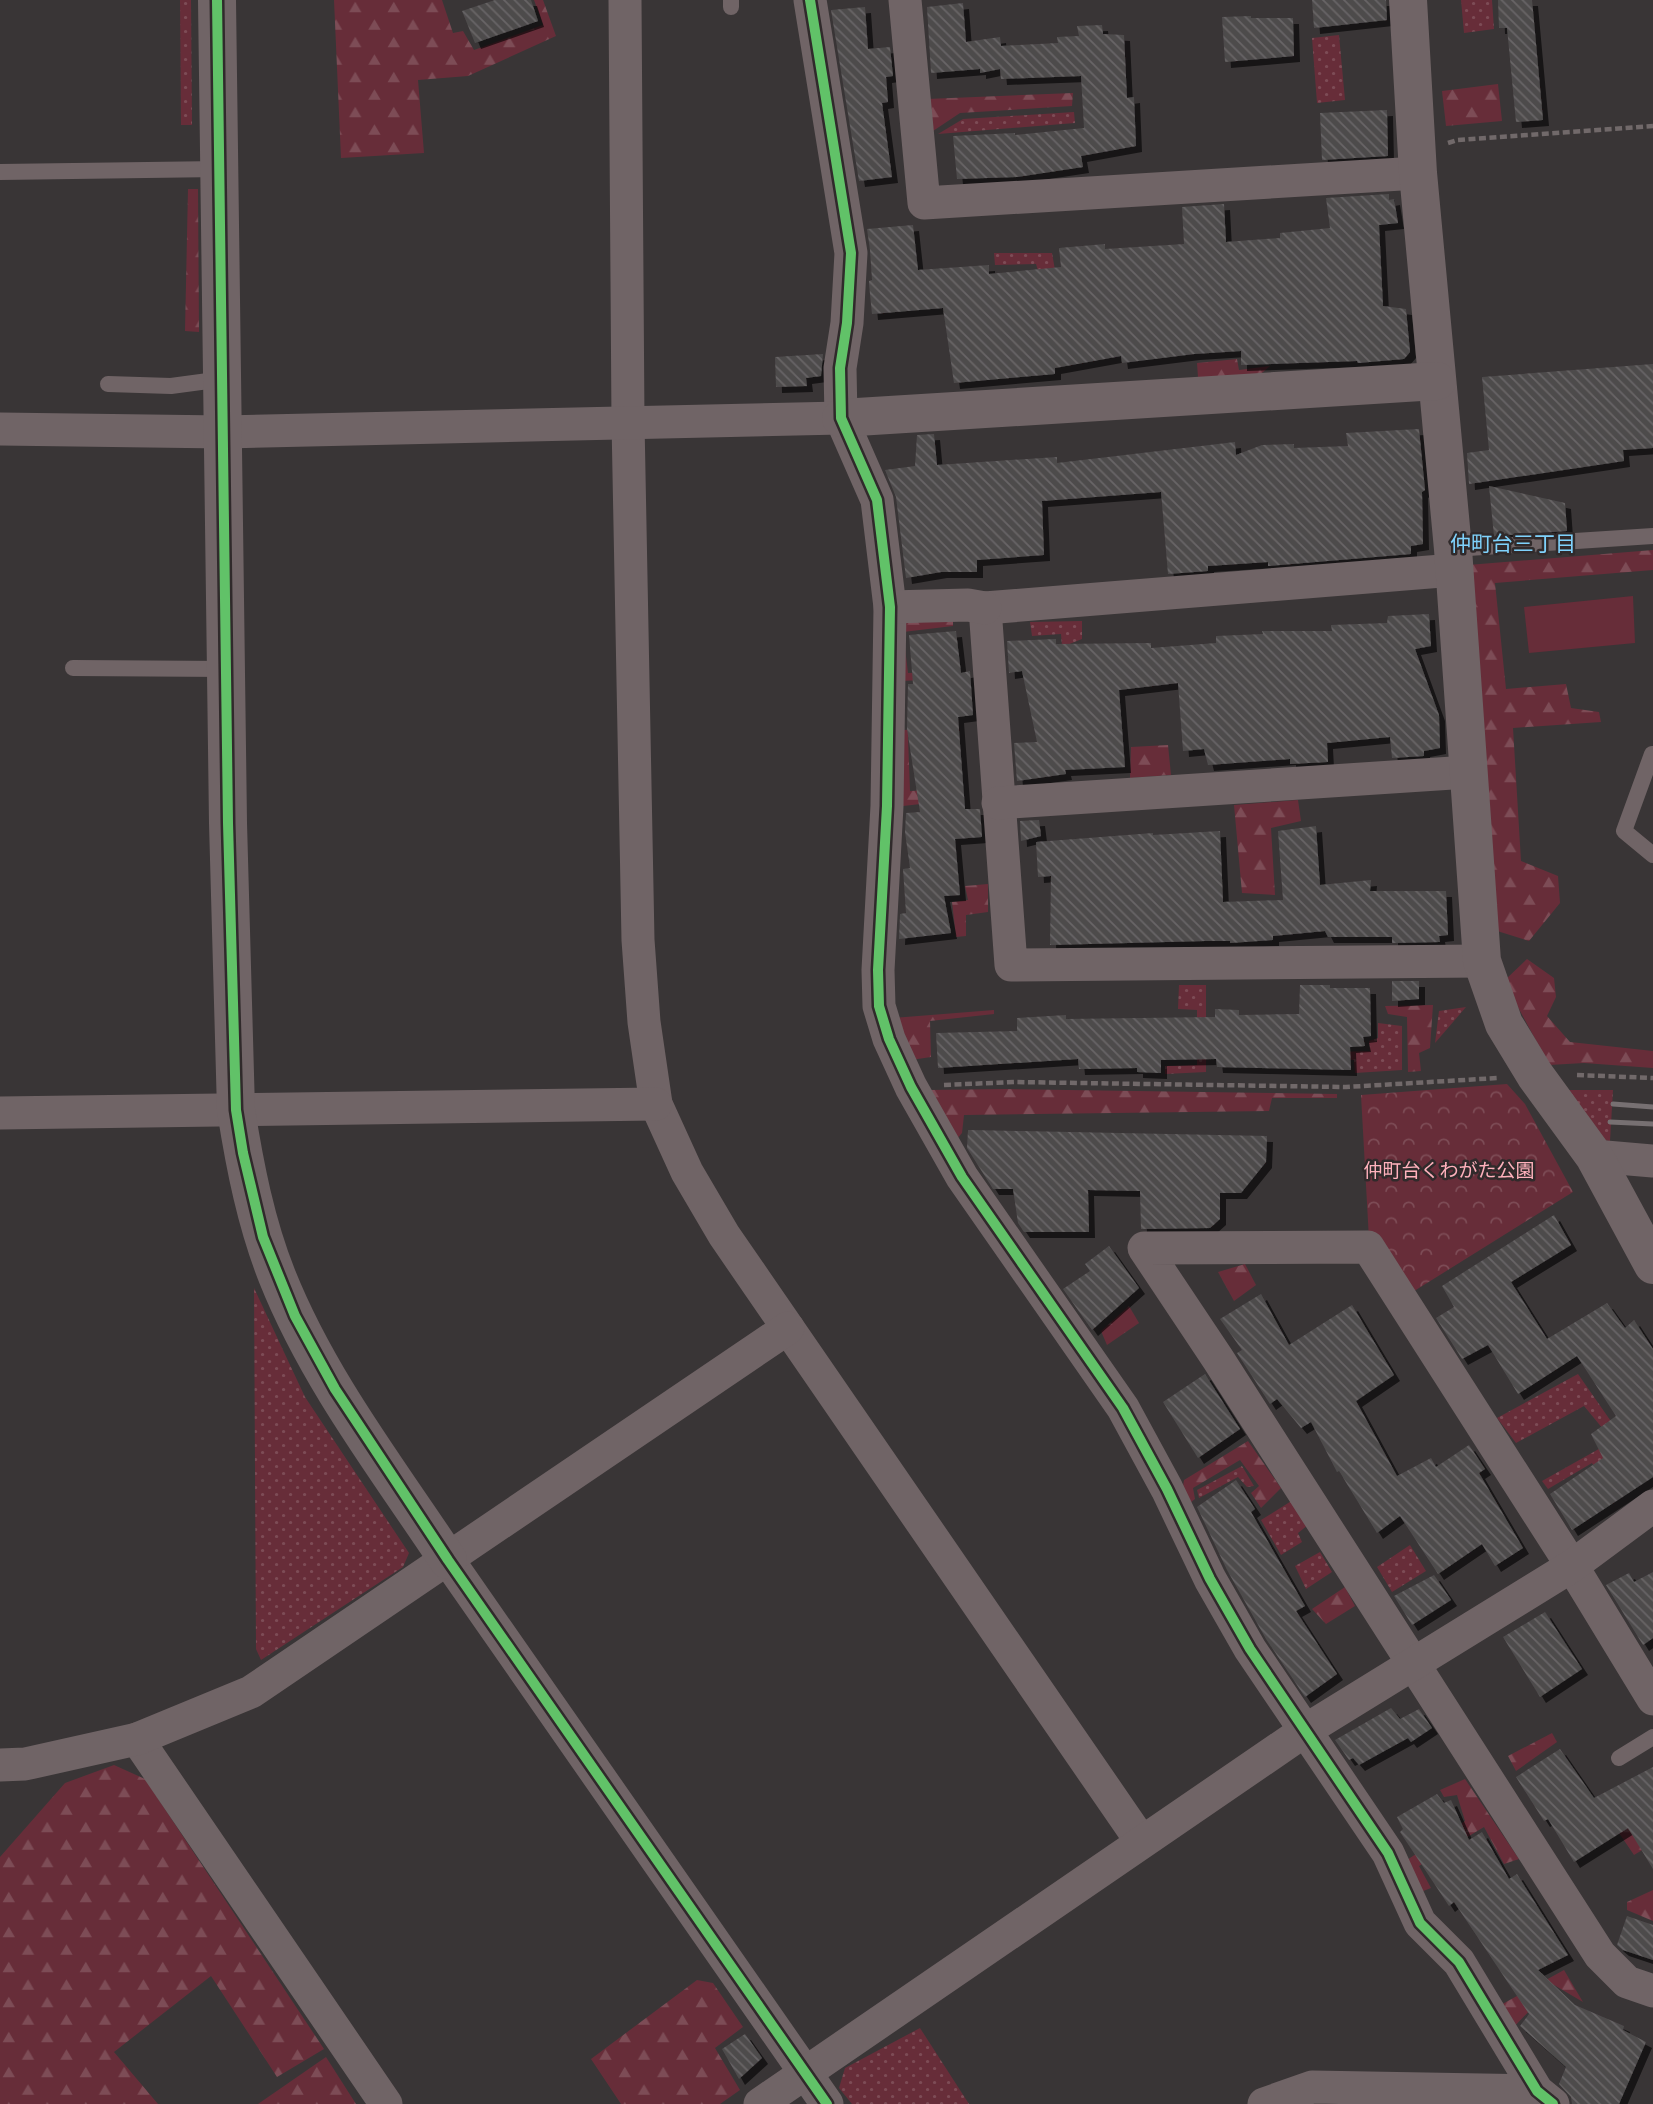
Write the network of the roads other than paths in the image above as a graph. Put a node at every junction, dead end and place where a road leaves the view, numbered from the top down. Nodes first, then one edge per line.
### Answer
1 (217, 0) edge
2 (625, 0) edge
3 (810, 0) edge
4 (905, 0) edge
5 (1409, 0) edge
6 (220, 169) junction
7 (0, 172) edge
8 (1418, 173) junction
9 (223, 379) junction
10 (1437, 381) junction
11 (108, 384) dead end
12 (841, 418) junction
13 (628, 422) junction
14 (0, 429) edge
15 (224, 432) junction
16 (1653, 536) edge
17 (1454, 560) junction
18 (890, 607) junction
19 (985, 608) junction
20 (73, 668) dead end
21 (227, 669) junction
22 (1652, 754) edge
23 (1468, 772) junction
24 (999, 803) junction
25 (1653, 855) edge
26 (1482, 961) junction
27 (656, 1104) junction
28 (236, 1110) junction
29 (0, 1113) edge
30 (1594, 1156) junction
31 (1653, 1161) edge
32 (1653, 1265) edge
33 (788, 1328) junction
34 (1653, 1506) edge
35 (448, 1560) junction
36 (1572, 1566) junction
37 (1413, 1662) junction
38 (1653, 1699) edge
39 (1306, 1730) junction
40 (1653, 1737) edge
41 (136, 1739) junction
42 (1619, 1758) dead end
43 (0, 1765) edge
44 (1141, 1841) junction
45 (1653, 1991) edge
46 (805, 2073) junction
47 (1545, 2098) edge
48 (386, 2104) edge
49 (760, 2104) edge
50 (827, 2104) edge
51 (1264, 2104) edge

1 - 6 street
2 - 13 street
3 - 12 street
4 - 8 street
5 - 8 street
6 - 7 lane
6 - 9 street
8 - 10 street
9 - 11 lane
9 - 15 street
10 - 12 street
10 - 17 street
12 - 13 street
12 - 18 street
13 - 15 street
13 - 27 street
14 - 15 street
15 - 21 street
16 - 17 lane
17 - 19 street
17 - 23 street
18 - 19 street
18 - 39 street
19 - 24 street
20 - 21 lane
21 - 28 street
22 - 25 lane
23 - 24 street
23 - 26 street
24 - 26 street
26 - 30 street
27 - 28 street
27 - 33 street
28 - 29 street
28 - 35 street
30 - 31 street
30 - 32 street
33 - 35 street
33 - 44 street
34 - 36 street
35 - 41 street
35 - 46 street
36 - 37 street
36 - 37 street
36 - 38 street
37 - 39 street
37 - 45 street
39 - 44 street
39 - 47 street
40 - 42 lane
41 - 43 street
41 - 48 street
44 - 46 street
46 - 49 street
46 - 50 street
47 - 51 street

